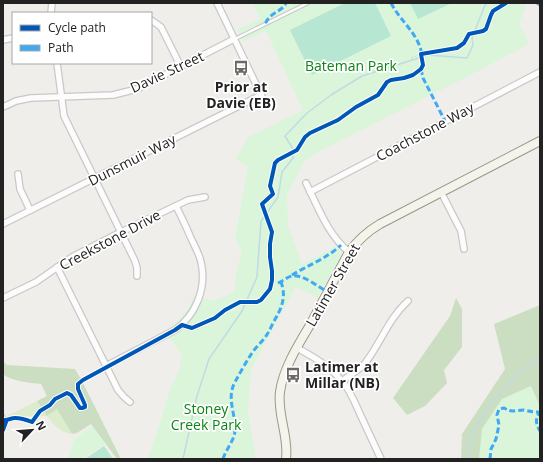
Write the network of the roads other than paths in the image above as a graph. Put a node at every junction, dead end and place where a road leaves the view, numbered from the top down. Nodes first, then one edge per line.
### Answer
1 (217, 3) edge
2 (308, 3) edge
3 (152, 21) edge
4 (234, 40) junction
5 (57, 64) edge
6 (181, 67) junction
7 (540, 72) edge
8 (261, 95) junction
9 (61, 97) junction
10 (266, 105) dead end
11 (3, 106) edge
12 (540, 141) edge
13 (18, 174) dead end
14 (95, 178) junction
15 (306, 183) dead end
16 (310, 192) junction
17 (441, 192) junction
18 (205, 197) dead end
19 (176, 206) junction
20 (30, 210) junction
21 (3, 224) edge
22 (121, 232) junction
23 (464, 249) dead end
24 (349, 252) junction
25 (57, 267) junction
26 (137, 276) dead end
27 (3, 298) edge
28 (408, 301) dead end
29 (297, 348) junction
30 (106, 366) junction
31 (342, 382) junction
32 (130, 402) dead end
33 (3, 416) edge
34 (3, 430) edge
35 (286, 459) edge
36 (381, 459) edge

1 - 4 street
2 - 4 lane
3 - 6 street
4 - 6 street, Davie Street
4 - 8 street
5 - 9 street
6 - 9 street, Davie Street
7 - 16 street, Coachstone Way
8 - 10 street
8 - 14 street, Dunsmuir Way
9 - 11 street, Davie Street
9 - 14 street
12 - 17 street, Latimer Street
13 - 20 street
14 - 20 street, Dunsmuir Way
14 - 22 street
15 - 16 street
16 - 24 street
17 - 23 street
17 - 24 street, Latimer Street
18 - 19 street, Creekstone Drive
19 - 22 street, Creekstone Drive
19 - 30 street
20 - 21 street, Dunsmuir Way
22 - 25 street, Creekstone Drive
22 - 26 street
24 - 29 street, Latimer Street
25 - 27 street, Creekstone Drive
25 - 30 street
28 - 31 street
29 - 31 street
29 - 35 street, Latimer Street
30 - 32 street
31 - 36 street
33 - 34 lane

